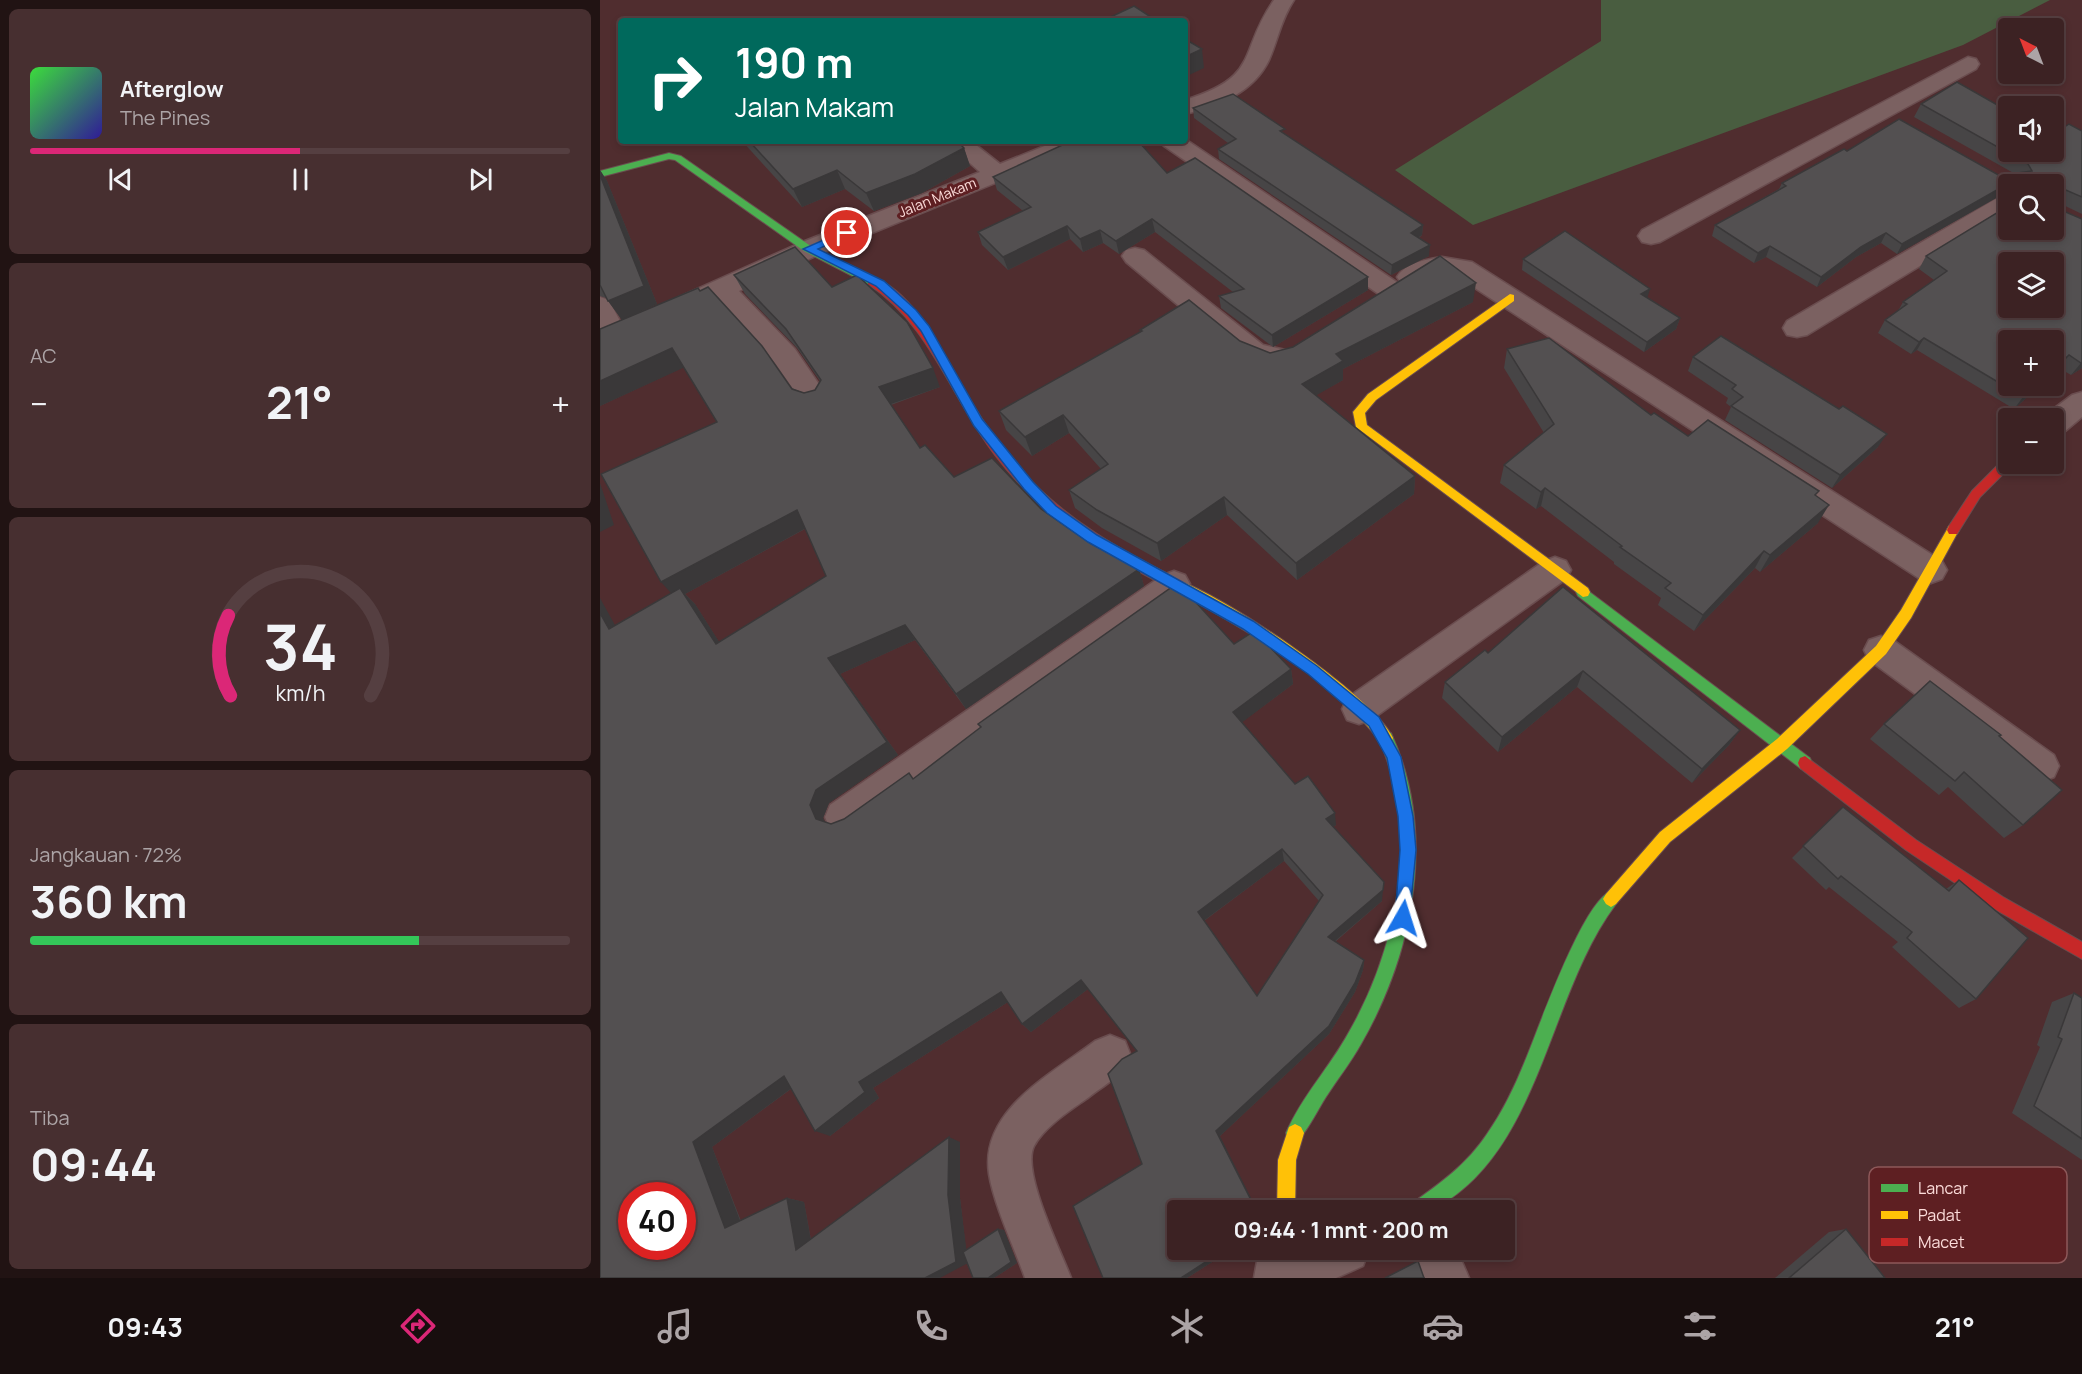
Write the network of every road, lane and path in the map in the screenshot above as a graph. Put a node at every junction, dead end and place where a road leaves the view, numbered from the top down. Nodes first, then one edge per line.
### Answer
1 (1284, 0) edge
2 (1968, 64) dead end
3 (1188, 106) edge
4 (961, 144) edge
5 (1070, 144) edge
6 (1176, 144) edge
7 (996, 173) junction
8 (600, 174) edge
9 (1998, 193) edge
10 (1651, 236) dead end
11 (809, 249) junction
12 (1135, 256) dead end
13 (721, 288) junction
14 (1510, 298) junction
15 (600, 306) edge
16 (1797, 328) dead end
17 (607, 340) edge
18 (1302, 345) edge
19 (816, 399) edge
20 (2082, 402) edge
21 (2064, 416) edge
22 (1998, 472) edge
23 (1555, 570) junction
24 (1931, 570) junction
25 (1174, 584) junction
26 (1881, 650) junction
27 (1359, 709) junction
28 (1782, 744) junction
29 (2041, 766) dead end
30 (843, 817) edge
31 (2082, 951) edge
32 (1110, 1056) dead end
33 (1286, 1200) edge
34 (1433, 1200) edge
35 (1280, 1260) edge
36 (1325, 1260) edge
37 (1439, 1260) edge
38 (1048, 1278) edge
39 (1277, 1278) edge
40 (1285, 1278) edge
41 (1446, 1278) edge

1 - 3 street
2 - 10 street
4 - 7 street
5 - 7 street, Jalan Makam
6 - 14 street
7 - 11 street, Jalan Makam
8 - 11 street
9 - 16 street
11 - 13 street, Jalan Makam
11 - 25 street
12 - 18 street
13 - 17 street, Jalan Makam
13 - 19 street
14 - 23 street
14 - 24 street
15 - 17 street
20 - 21 street
22 - 24 street
23 - 27 street
23 - 28 street
24 - 26 street
25 - 27 street
25 - 30 street
26 - 28 street
26 - 29 street
27 - 33 street
28 - 31 street
28 - 34 street
32 - 38 street
35 - 39 street
36 - 40 street
37 - 41 street

